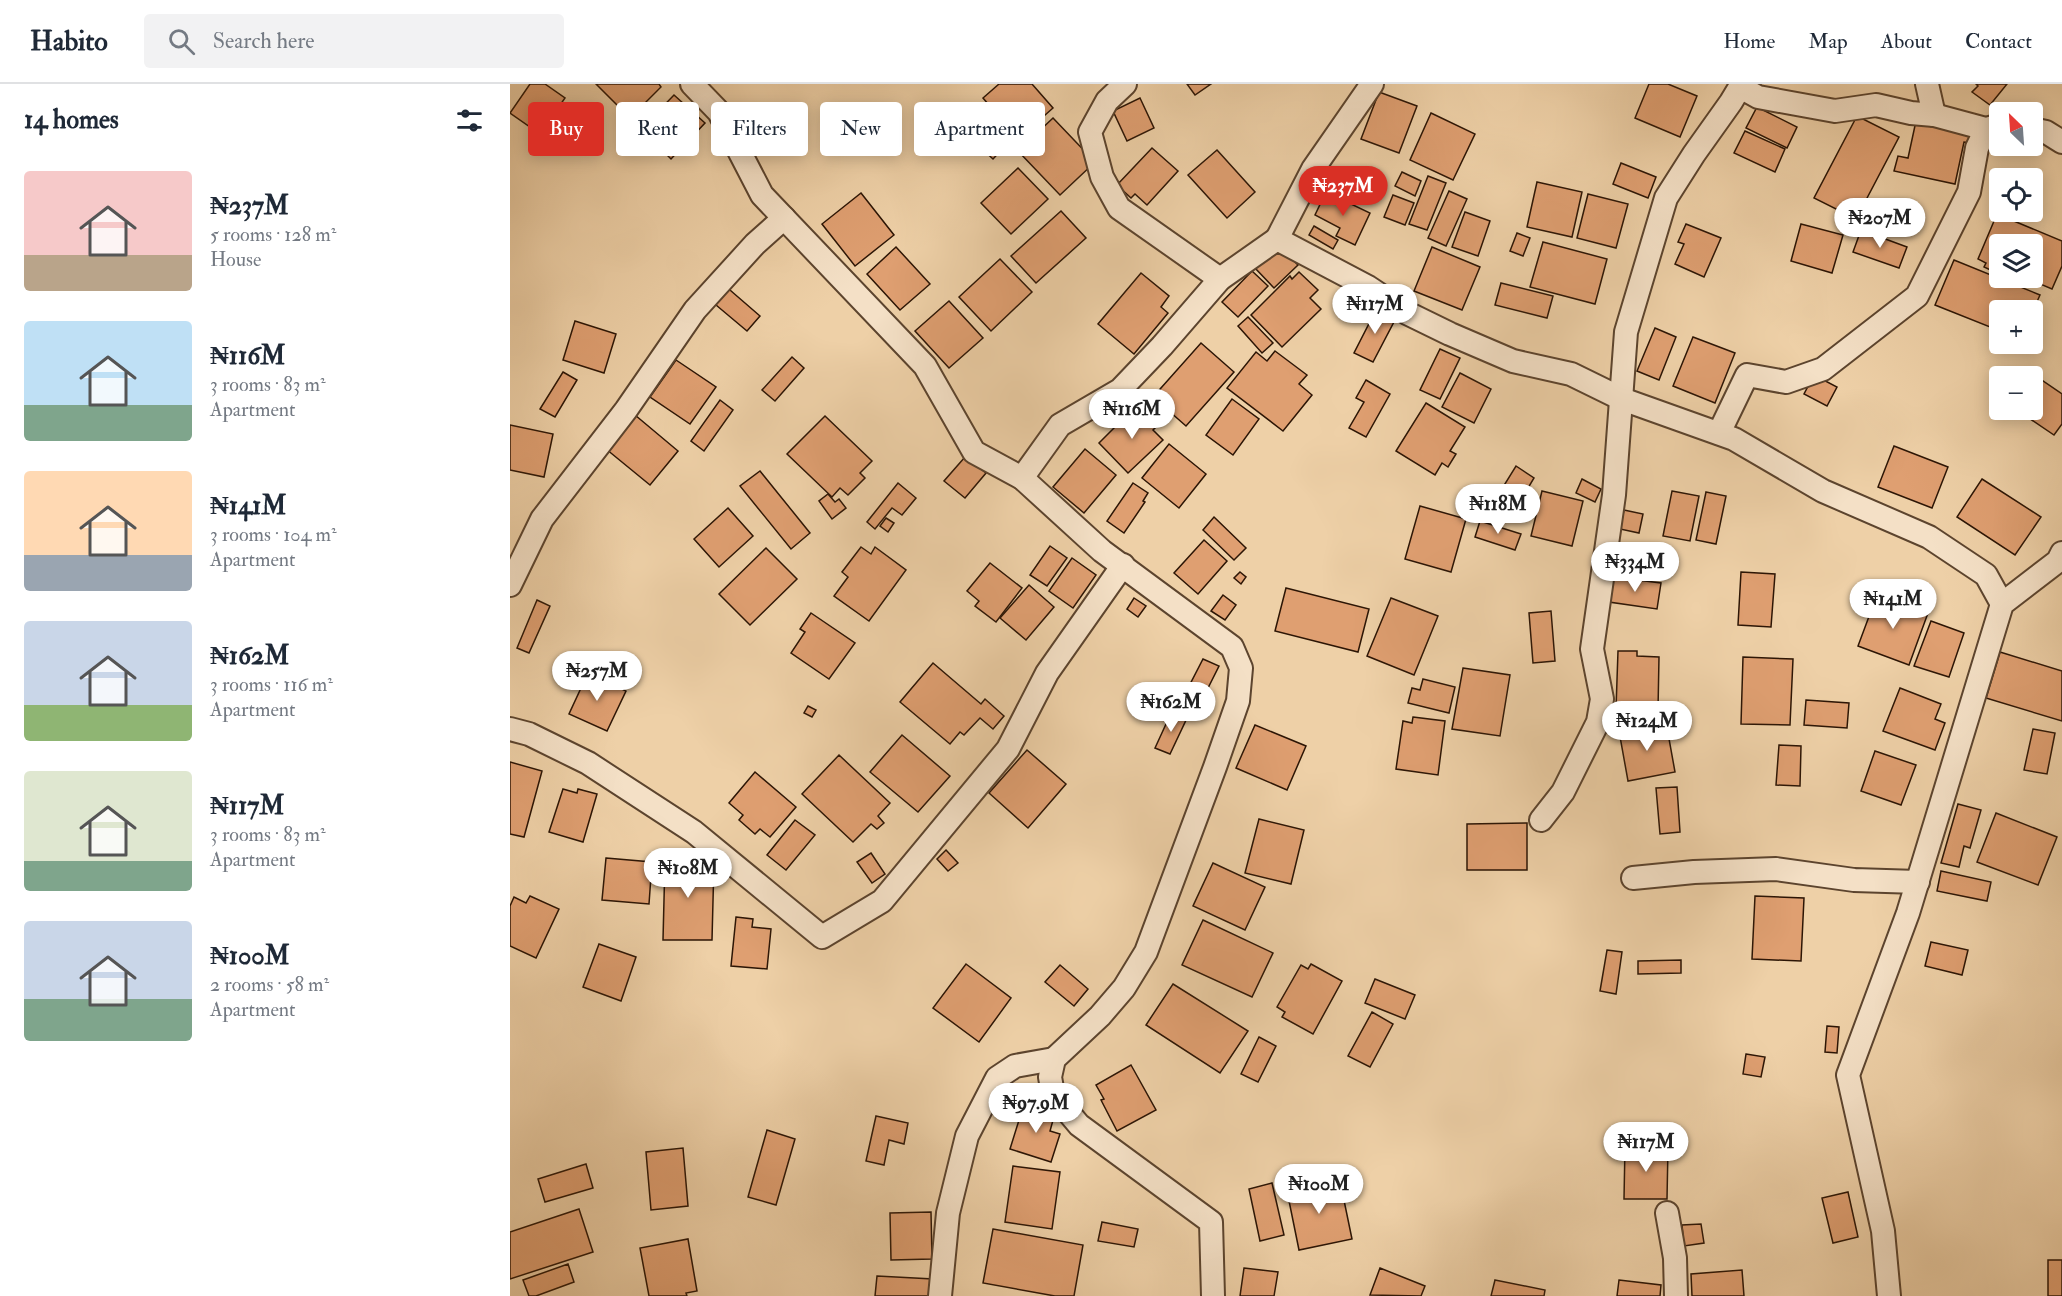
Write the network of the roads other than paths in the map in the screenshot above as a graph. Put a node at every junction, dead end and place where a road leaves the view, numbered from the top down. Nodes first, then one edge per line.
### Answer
1 (692, 84) edge
2 (1125, 84) edge
3 (1372, 84) edge
4 (1927, 84) edge
5 (1741, 85) edge
6 (1934, 115) junction
7 (1989, 126) edge
8 (2043, 131) edge
9 (1989, 132) edge
10 (2062, 142) edge
11 (784, 218) junction
12 (1277, 239) junction
13 (1220, 279) junction
14 (1622, 399) junction
15 (1719, 433) junction
16 (1022, 477) junction
17 (2062, 553) edge
18 (1123, 565) junction
19 (510, 585) edge
20 (2002, 604) junction
21 (510, 729) edge
22 (1541, 820) dead end
23 (1634, 878) dead end
24 (1918, 882) junction
25 (1054, 1059) junction
26 (1667, 1213) dead end
27 (940, 1296) edge
28 (1213, 1296) edge
29 (1676, 1296) edge
30 (1889, 1296) edge

1 - 11 street
2 - 13 street
3 - 12 street
4 - 6 street
5 - 6 street
5 - 14 street
6 - 7 street
8 - 10 street
9 - 15 street
11 - 16 street
11 - 19 street
12 - 13 street
12 - 14 street
13 - 16 street
14 - 15 street
14 - 22 street
15 - 20 street
16 - 18 street
17 - 20 street
18 - 21 street
18 - 25 street
20 - 24 street
23 - 24 street
24 - 30 street
25 - 27 street
25 - 28 street
26 - 29 street

